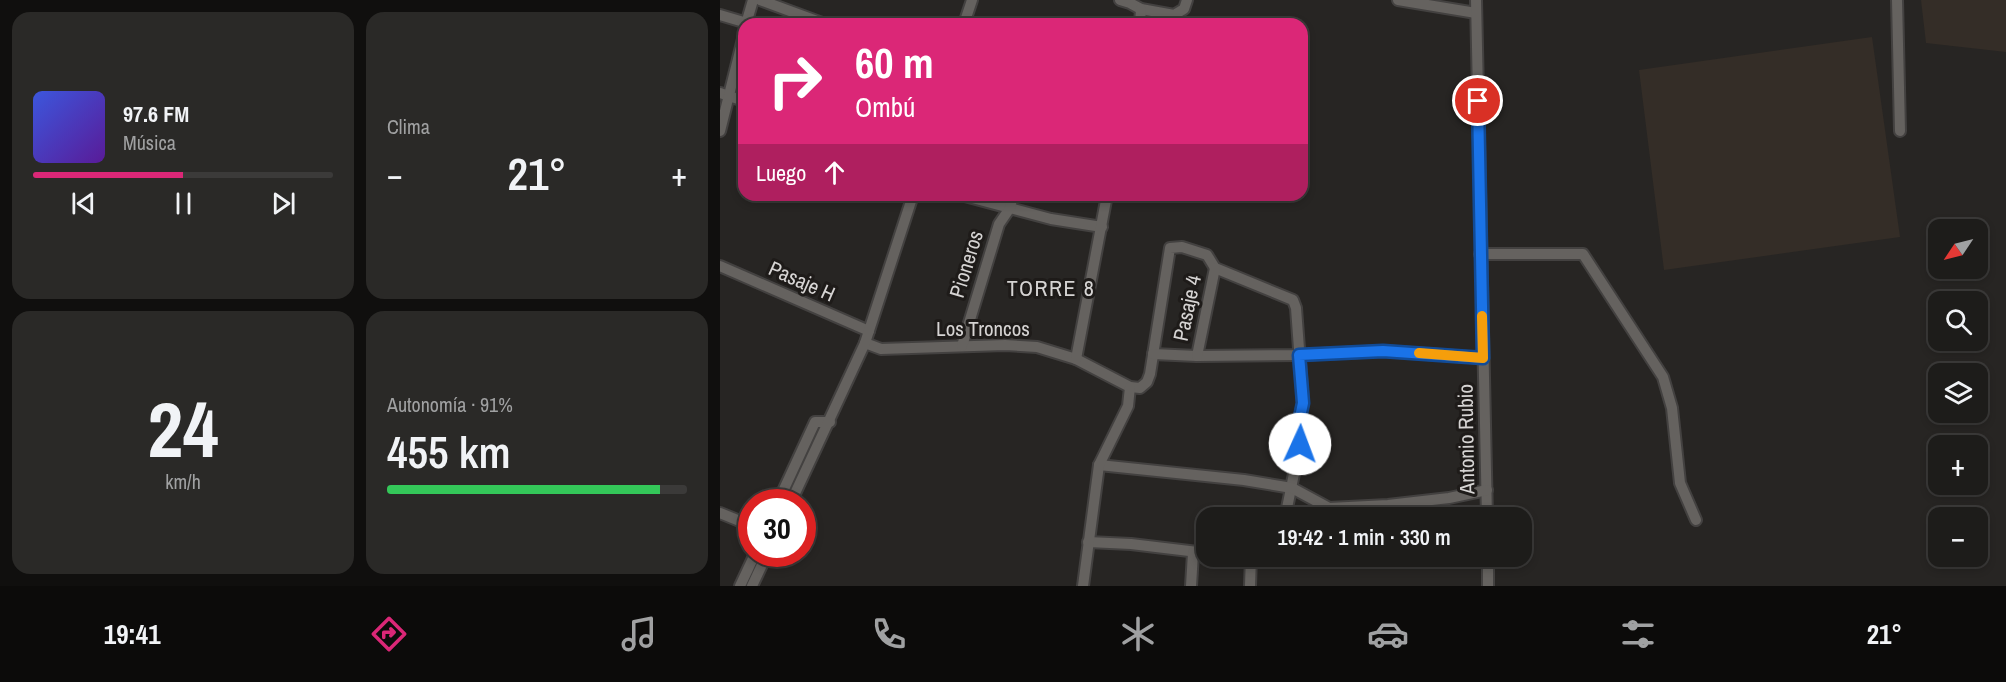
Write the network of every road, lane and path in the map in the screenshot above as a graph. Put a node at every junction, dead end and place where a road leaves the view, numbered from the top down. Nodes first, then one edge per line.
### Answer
1 (753, 0) edge
2 (760, 0) edge
3 (1120, 0) edge
4 (1187, 0) edge
5 (1398, 0) edge
6 (1476, 0) edge
7 (1897, 0) edge
8 (969, 1) edge
9 (1141, 9) junction
10 (1476, 13) junction
11 (720, 15) edge
12 (748, 18) edge
13 (809, 18) edge
14 (965, 18) edge
15 (1140, 18) edge
16 (738, 21) edge
17 (738, 54) edge
18 (725, 95) edge
19 (720, 131) edge
20 (1900, 131) dead end
21 (911, 201) edge
22 (984, 201) edge
23 (1012, 201) edge
24 (1106, 201) edge
25 (1010, 208) junction
26 (1102, 227) junction
27 (1480, 254) junction
28 (720, 266) edge
29 (1215, 268) junction
30 (869, 331) junction
31 (865, 343) junction
32 (962, 346) junction
33 (1153, 354) junction
34 (1299, 355) junction
35 (1197, 356) junction
36 (1483, 358) junction
37 (1076, 359) junction
38 (1130, 387) junction
39 (830, 422) junction
40 (1099, 465) junction
41 (1292, 488) junction
42 (784, 489) edge
43 (797, 489) edge
44 (1487, 490) junction
45 (1288, 507) edge
46 (1327, 507) edge
47 (1349, 507) edge
48 (1487, 507) edge
49 (720, 513) edge
50 (738, 520) edge
51 (1696, 520) dead end
52 (1088, 542) junction
53 (1192, 553) junction
54 (1196, 553) edge
55 (749, 567) edge
56 (761, 567) edge
57 (1251, 567) edge
58 (1488, 567) edge
59 (740, 586) edge
60 (752, 586) edge
61 (1083, 586) edge
62 (1191, 586) edge
63 (1250, 586) edge
64 (1488, 586) edge

1 - 12 street
2 - 13 street
3 - 9 street
4 - 9 street
5 - 10 street
6 - 10 street, Antonio Rubio
7 - 20 street
8 - 14 street
9 - 15 street
10 - 27 street, Antonio Rubio
11 - 16 street
17 - 18 street
18 - 19 street
21 - 30 street
22 - 25 street
23 - 25 street, Pioneros
24 - 26 street
25 - 26 street
25 - 32 street, Pioneros
26 - 37 street
27 - 36 street, Antonio Rubio
27 - 51 street
28 - 30 street, Pasaje H
29 - 33 street
29 - 34 street
29 - 35 street, Pasaje 4
30 - 31 street
31 - 32 street, Los Troncos
31 - 39 street
32 - 37 street, Los Troncos
33 - 35 street
33 - 38 street
34 - 35 street
34 - 36 street
34 - 41 street
36 - 44 street, Antonio Rubio
37 - 38 street, Los Troncos
38 - 40 street
39 - 42 street
39 - 43 street
40 - 41 street
40 - 52 street
41 - 45 street
41 - 46 street
44 - 47 street
44 - 48 street, Antonio Rubio
49 - 50 street
52 - 53 street
52 - 61 street
53 - 54 street
53 - 62 street
55 - 59 street
56 - 60 street
57 - 63 street
58 - 64 street

